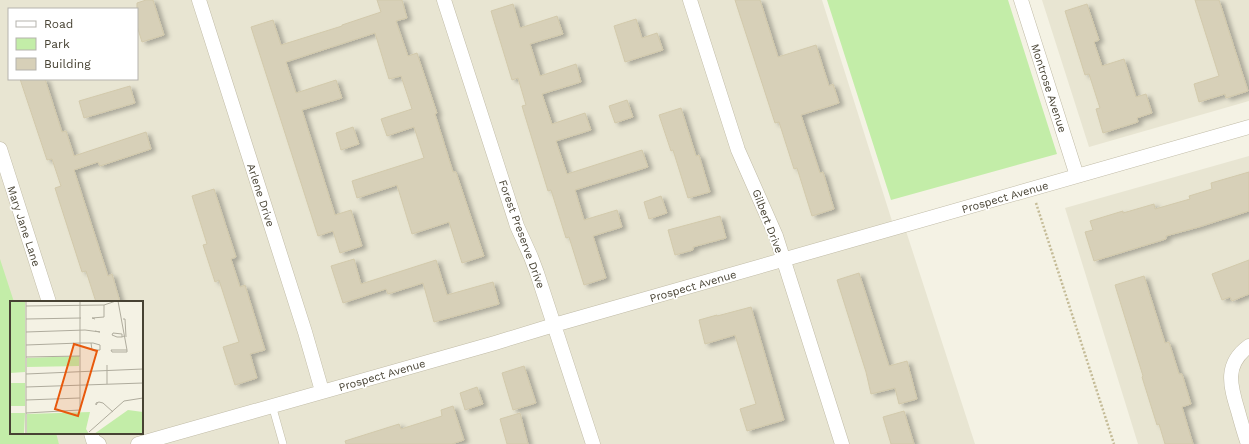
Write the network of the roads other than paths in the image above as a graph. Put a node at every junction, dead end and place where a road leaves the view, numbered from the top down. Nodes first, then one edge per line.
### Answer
1 (199, 0) edge
2 (444, 0) edge
3 (690, 0) edge
4 (1021, 0) edge
5 (1249, 127) edge
6 (0, 149) edge
7 (1077, 176) junction
8 (783, 260) junction
9 (49, 301) edge
10 (554, 325) junction
11 (1249, 346) edge
12 (322, 391) junction
13 (272, 406) junction
14 (138, 444) edge
15 (283, 444) edge
16 (593, 444) edge
17 (842, 444) edge
18 (1248, 444) edge

1 - 12 street, Arlene Drive
2 - 10 street, Forest Preserve Drive
3 - 8 street, Gilbert Drive
4 - 7 street, Montrose Avenue
5 - 7 street, Prospect Avenue
6 - 9 street, Mary Jane Lane
7 - 8 street, Prospect Avenue
8 - 10 street, Prospect Avenue
8 - 17 street, Gilbert Drive
10 - 12 street, Prospect Avenue
10 - 16 street, Forest Preserve Drive
11 - 18 street
12 - 13 street, Prospect Avenue
13 - 14 street, Prospect Avenue
13 - 15 lane

